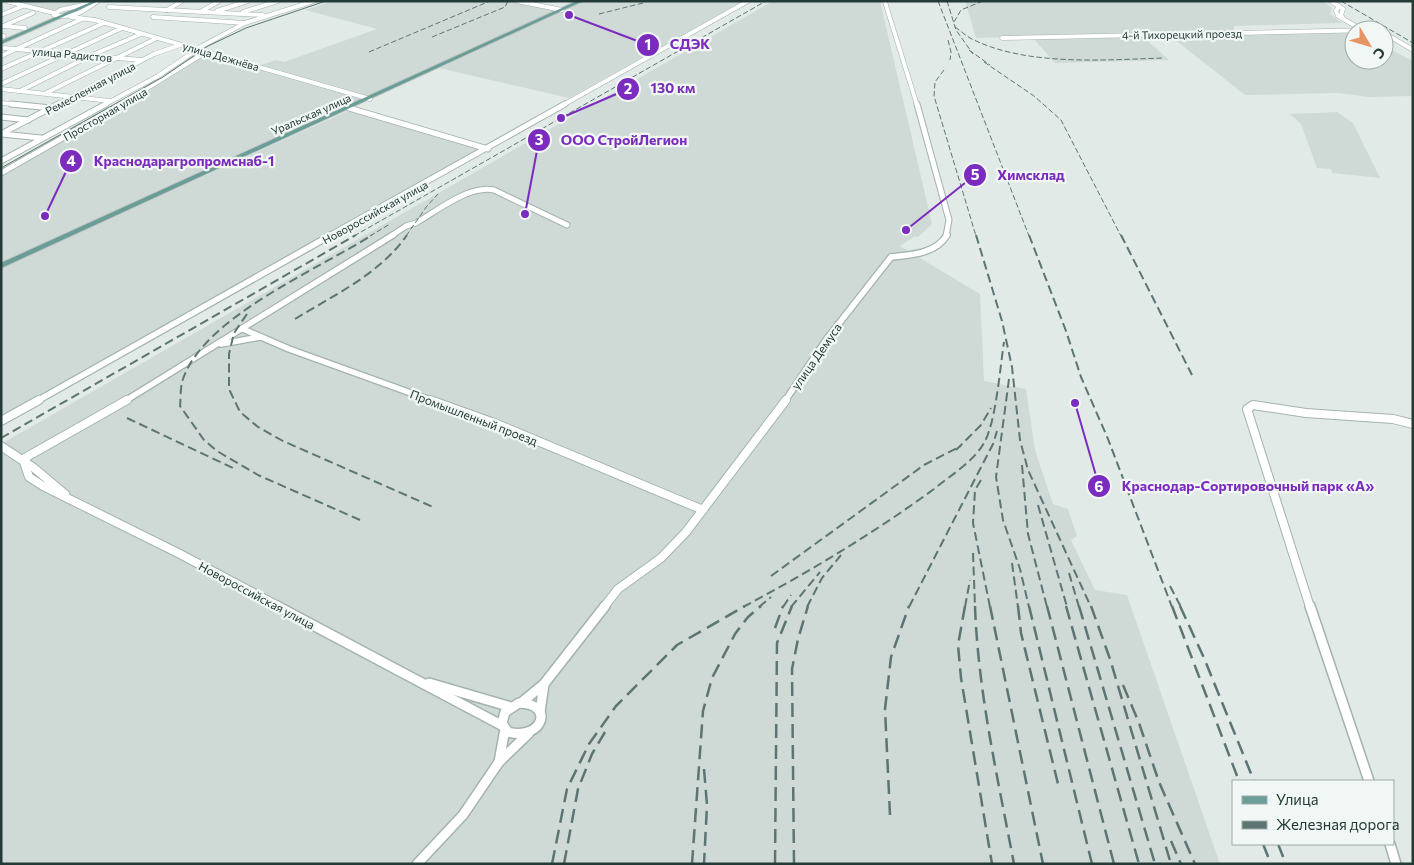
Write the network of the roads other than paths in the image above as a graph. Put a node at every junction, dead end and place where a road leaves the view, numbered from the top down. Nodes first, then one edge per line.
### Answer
1 (93, 1) edge
2 (98, 1) edge
3 (182, 1) edge
4 (218, 1) edge
5 (248, 1) edge
6 (278, 1) edge
7 (314, 1) edge
8 (517, 1) edge
9 (581, 1) edge
10 (748, 1) edge
11 (1330, 1) edge
12 (8, 2) edge
13 (885, 2) edge
14 (1, 4) edge
15 (88, 4) junction
16 (23, 6) junction
17 (109, 7) dead end
18 (71, 8) junction
19 (83, 8) junction
20 (166, 10) junction
21 (562, 10) junction
22 (201, 12) junction
23 (212, 12) junction
24 (1, 14) edge
25 (33, 14) dead end
26 (238, 14) junction
27 (58, 16) junction
28 (268, 16) junction
29 (71, 17) junction
30 (83, 18) junction
31 (188, 19) junction
32 (95, 20) junction
33 (1346, 20) edge
34 (104, 23) junction
35 (245, 23) junction
36 (2, 26) edge
37 (25, 28) dead end
38 (122, 28) junction
39 (1344, 30) edge
40 (142, 34) junction
41 (157, 38) junction
42 (1002, 38) dead end
43 (1394, 39) edge
44 (2, 44) edge
45 (180, 45) junction
46 (17, 49) junction
47 (197, 50) junction
48 (1413, 50) edge
49 (40, 51) junction
50 (206, 52) junction
51 (66, 53) junction
52 (92, 55) junction
53 (1, 56) edge
54 (115, 58) junction
55 (141, 60) junction
56 (1, 69) edge
57 (1, 84) edge
58 (1, 89) edge
59 (20, 91) junction
60 (46, 93) junction
61 (74, 96) junction
62 (370, 99) junction
63 (111, 101) junction
64 (1, 103) edge
65 (51, 108) junction
66 (346, 109) junction
67 (1, 117) edge
68 (28, 120) junction
69 (2, 134) edge
70 (42, 138) junction
71 (488, 149) junction
72 (1, 161) edge
73 (1, 173) edge
74 (567, 225) dead end
75 (1, 266) edge
76 (242, 328) junction
77 (262, 337) junction
78 (206, 350) junction
79 (1, 421) edge
80 (1413, 424) edge
81 (1, 446) edge
82 (23, 459) junction
83 (703, 510) junction
84 (416, 679) junction
85 (544, 684) junction
86 (521, 703) junction
87 (511, 707) junction
88 (540, 712) junction
89 (504, 728) junction
90 (529, 733) junction
91 (499, 762) junction
92 (1369, 780) edge
93 (1390, 845) edge
94 (417, 864) edge
95 (1396, 864) edge

1 - 15 main road
2 - 19 main road
3 - 20 street
4 - 22 street
5 - 23 street
6 - 26 street
7 - 28 street
8 - 21 street
9 - 21 main road, Уральская улица
10 - 71 street, Новороссийская улица
11 - 33 street
12 - 14 street
12 - 16 street
13 - 83 street, улица Демуса
15 - 18 street
15 - 19 main road
16 - 24 street
16 - 27 street
17 - 20 street
18 - 19 street
18 - 27 street
19 - 27 main road
19 - 29 street
19 - 32 street
20 - 22 street
20 - 31 street
21 - 62 main road, Уральская улица
22 - 23 street
22 - 31 street
23 - 26 street
25 - 36 street
26 - 28 street
27 - 29 street, улица Дежнёва
27 - 44 main road
28 - 35 street
29 - 30 street, улица Дежнёва
30 - 32 street, улица Дежнёва
30 - 46 street
31 - 35 street
32 - 34 street, улица Дежнёва
34 - 38 street, улица Дежнёва
34 - 49 street
35 - 47 street, Просторная улица
36 - 37 street
38 - 40 street, улица Дежнёва
38 - 51 street
39 - 42 street, 4-й Тихорецкий проезд
40 - 41 street, улица Дежнёва
40 - 52 street
41 - 45 street, улица Дежнёва
41 - 54 street
43 - 48 street
44 - 46 street, улица Радистов
45 - 47 street, улица Дежнёва
45 - 55 street, Ремесленная улица
46 - 49 street, улица Радистов
46 - 53 street
47 - 50 street, улица Дежнёва
47 - 63 street, Просторная улица
49 - 51 street, улица Радистов
49 - 56 street
50 - 62 street, улица Дежнёва
50 - 73 street, Просторная улица
51 - 52 street, улица Радистов
51 - 57 street
52 - 54 street, улица Радистов
52 - 59 street
54 - 55 street, улица Радистов
54 - 60 street
55 - 61 street, Ремесленная улица
58 - 59 street
59 - 60 street
60 - 61 street
61 - 63 street
61 - 65 street, Ремесленная улица
62 - 66 main road, Уральская улица
63 - 70 street, Просторная улица
64 - 65 street
65 - 68 street, Ремесленная улица
66 - 71 street
66 - 75 main road, Уральская улица
67 - 68 street
68 - 69 street, Ремесленная улица
69 - 70 street
70 - 72 street, Просторная улица
71 - 79 street, Новороссийская улица
74 - 76 street
76 - 77 street, Промышленный проезд
76 - 78 street
77 - 78 street
77 - 83 street, Промышленный проезд
78 - 82 street
80 - 92 street
81 - 82 street
82 - 84 street, Новороссийская улица
83 - 85 street, улица Демуса
84 - 87 street
84 - 89 street
85 - 86 street, улица Демуса
85 - 88 street
86 - 87 street
86 - 88 street
87 - 89 street
88 - 90 street
89 - 90 street
89 - 91 street
90 - 91 street
91 - 94 street
93 - 95 street

